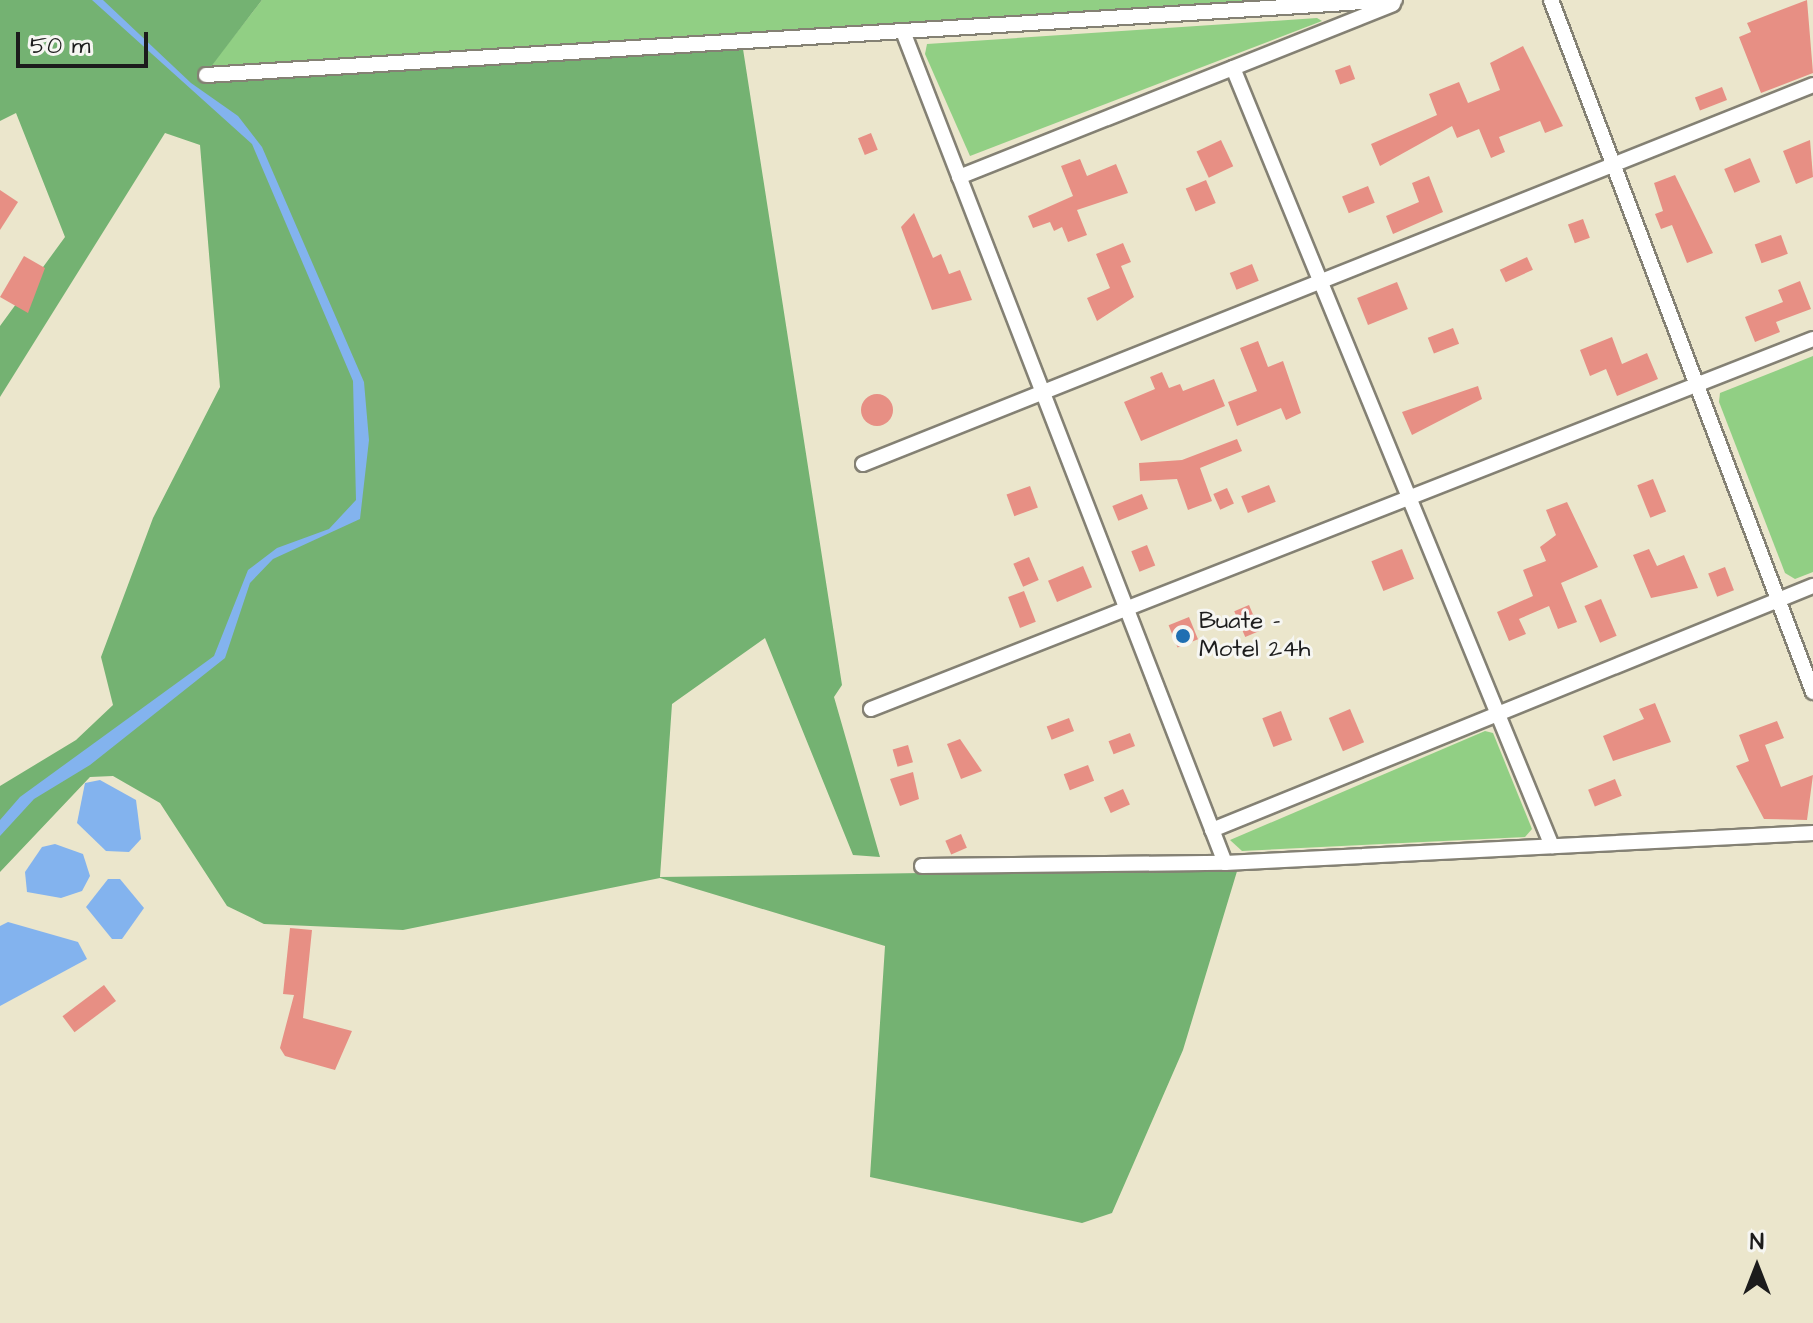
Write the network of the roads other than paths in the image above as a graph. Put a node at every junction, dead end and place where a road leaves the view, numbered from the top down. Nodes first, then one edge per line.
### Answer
1 (1395, 0) edge
2 (1403, 0) edge
3 (1551, 0) edge
4 (904, 34) junction
5 (1233, 68) junction
6 (206, 75) dead end
7 (1813, 85) edge
8 (1615, 169) junction
9 (959, 177) junction
10 (1321, 284) junction
11 (1813, 339) edge
12 (1697, 385) junction
13 (1043, 394) junction
14 (863, 464) dead end
15 (1409, 498) junction
16 (1813, 586) edge
17 (1778, 600) junction
18 (1127, 609) junction
19 (1813, 692) edge
20 (871, 709) dead end
21 (1498, 714) junction
22 (1212, 830) junction
23 (1813, 833) edge
24 (1552, 846) junction
25 (1225, 863) junction
26 (922, 866) dead end

1 - 4 street
2 - 5 street
3 - 8 street
4 - 6 street
4 - 9 street
5 - 9 street
5 - 10 street
7 - 8 street
8 - 10 street
8 - 12 street
9 - 13 street
10 - 13 street
10 - 15 street
11 - 12 street
12 - 15 street
12 - 17 street
13 - 14 street
13 - 18 street
15 - 18 street
15 - 21 street
16 - 17 street
17 - 19 street
17 - 21 street
18 - 20 street
18 - 22 street
21 - 22 street
21 - 24 street
22 - 25 street
23 - 24 street
24 - 25 street
25 - 26 street

